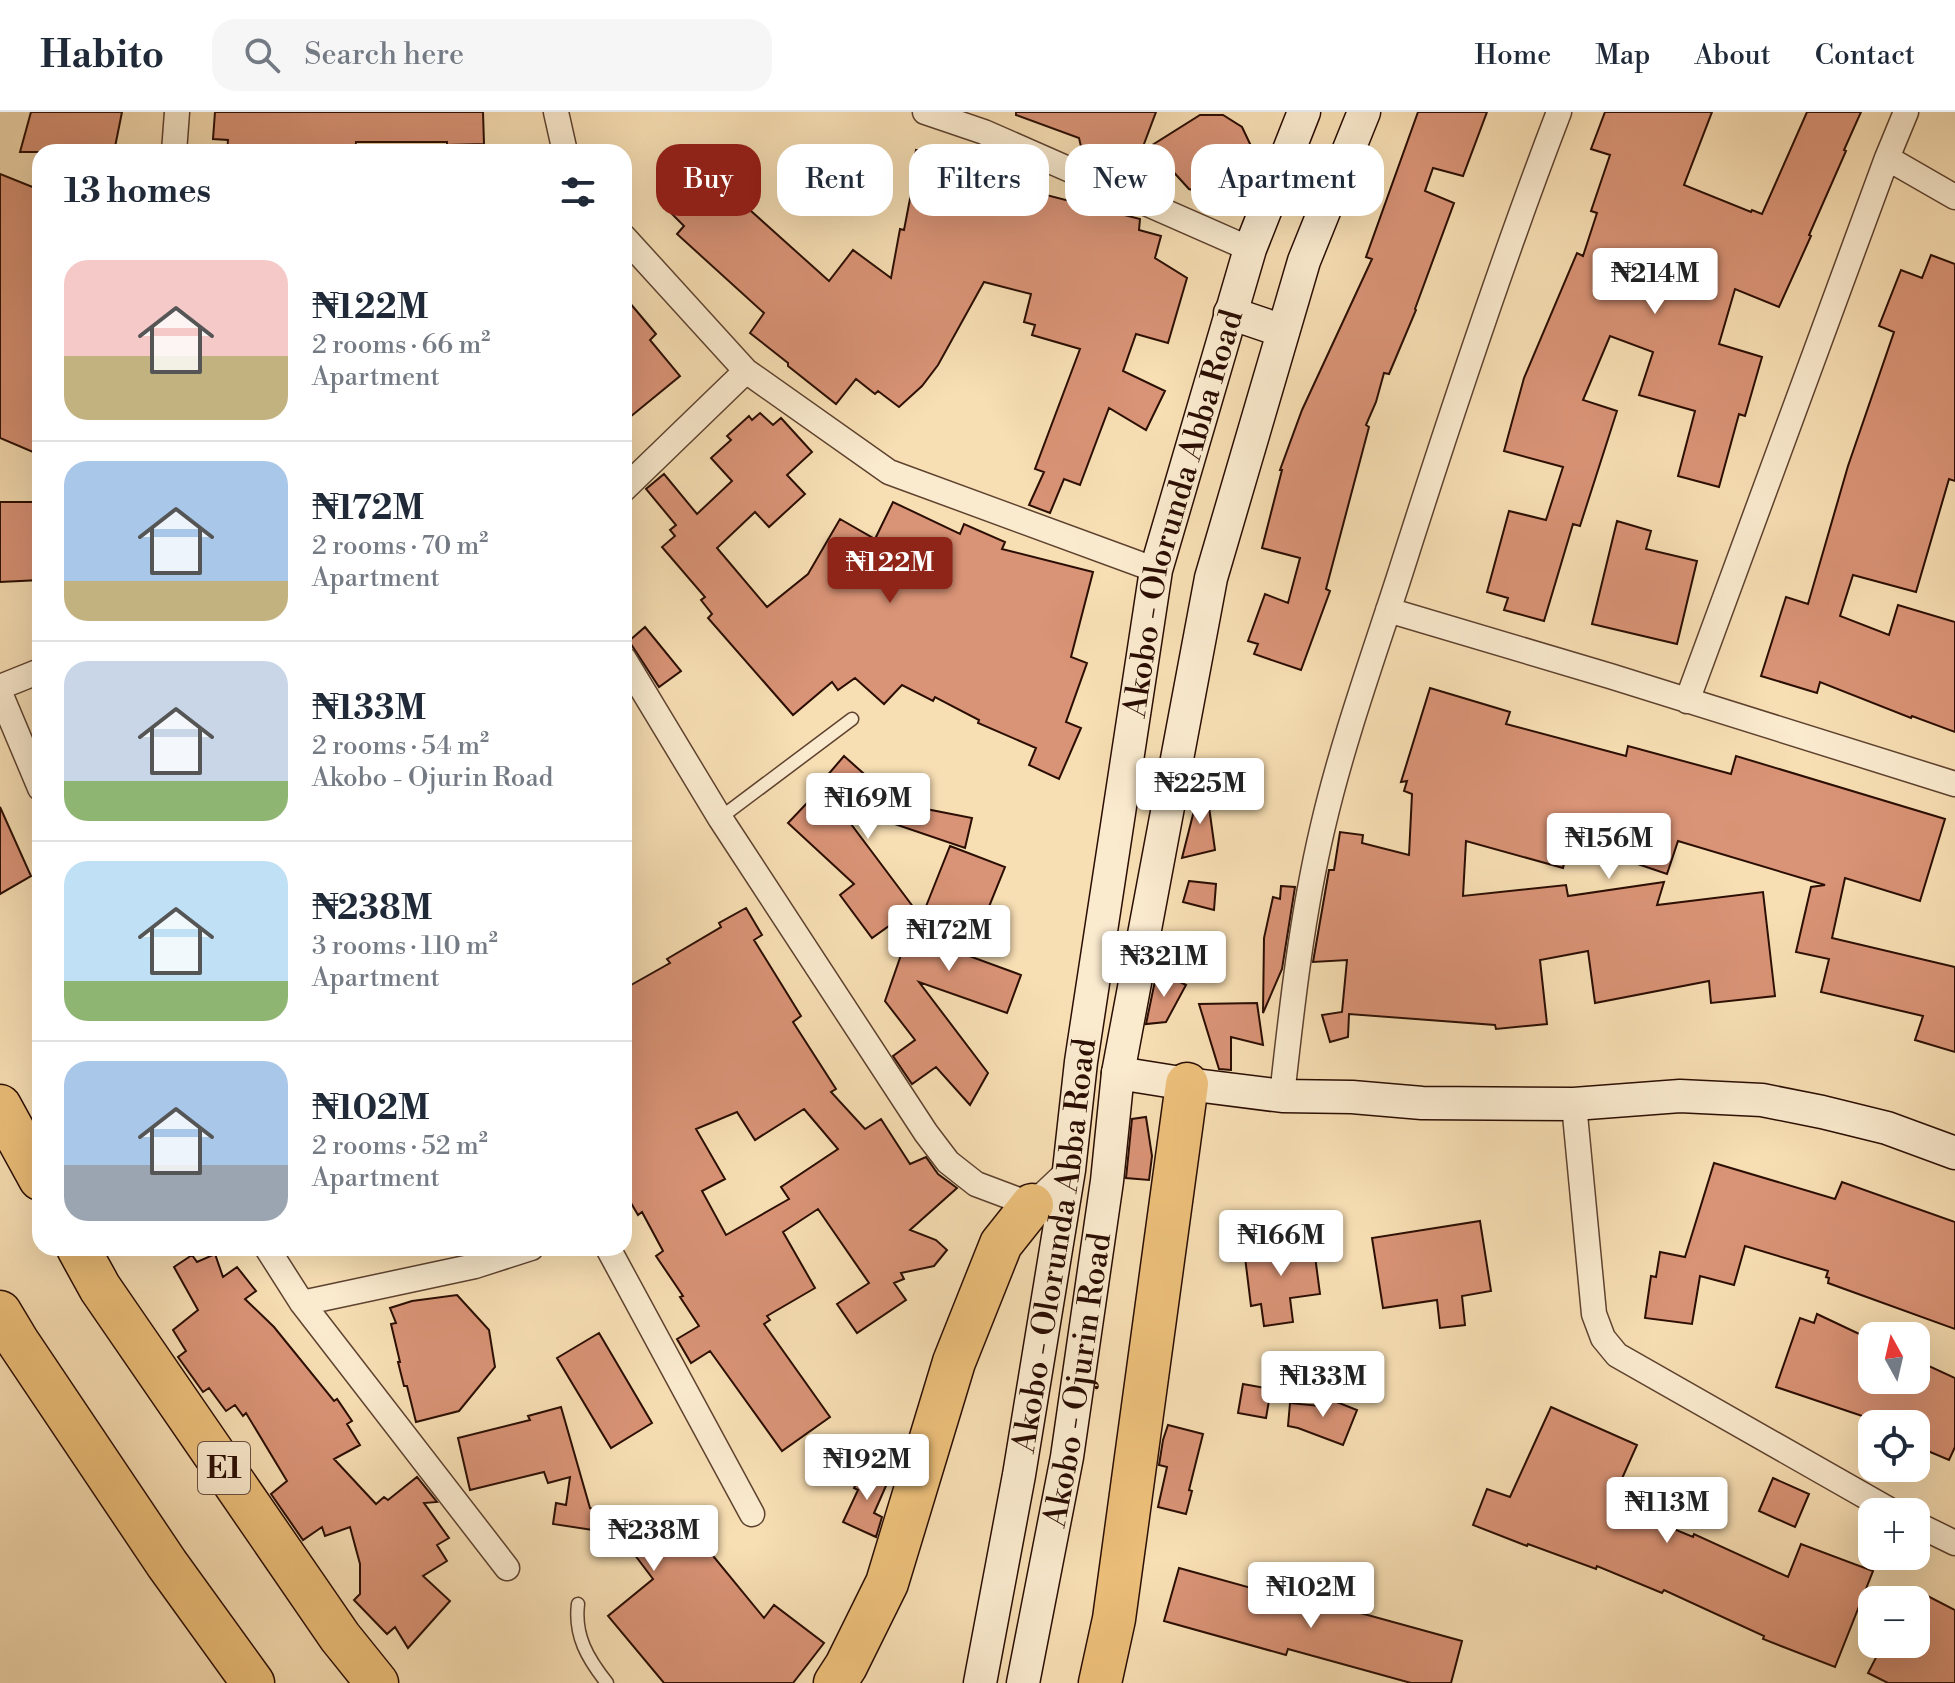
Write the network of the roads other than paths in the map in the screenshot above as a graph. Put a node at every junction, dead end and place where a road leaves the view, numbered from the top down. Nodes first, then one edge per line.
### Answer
1 (177, 112) edge
2 (556, 112) edge
3 (925, 112) edge
4 (1304, 112) edge
5 (1364, 112) edge
6 (1559, 112) edge
7 (1906, 112) edge
8 (988, 122) edge
9 (175, 144) edge
10 (563, 144) edge
11 (1887, 158) junction
12 (1955, 197) edge
13 (632, 246) edge
14 (1250, 249) junction
15 (1230, 313) junction
16 (1283, 331) junction
17 (746, 371) junction
18 (632, 482) edge
19 (1156, 570) junction
20 (1388, 610) junction
21 (632, 672) edge
22 (32, 675) edge
23 (0, 690) edge
24 (1687, 701) junction
25 (852, 719) dead end
26 (32, 768) edge
27 (1955, 784) edge
28 (720, 818) junction
29 (1118, 1073) junction
30 (1187, 1084) junction
31 (1282, 1096) junction
32 (1574, 1104) junction
33 (0, 1106) edge
34 (1955, 1153) edge
35 (32, 1164) edge
36 (1069, 1170) junction
37 (1032, 1205) junction
38 (82, 1256) edge
39 (272, 1256) edge
40 (506, 1256) edge
41 (612, 1256) edge
42 (302, 1303) junction
43 (0, 1312) edge
44 (1868, 1498) edge
45 (752, 1514) dead end
46 (1930, 1531) edge
47 (1955, 1543) edge
48 (507, 1568) dead end
49 (578, 1604) dead end
50 (253, 1683) edge
51 (377, 1683) edge
52 (607, 1683) edge
53 (835, 1683) edge
54 (980, 1683) edge
55 (1023, 1683) edge
56 (1100, 1683) edge

1 - 9 street
2 - 10 street
3 - 8 street
4 - 14 main road, Akobo - Olorunda Abba Road
5 - 16 main road, Akobo - Olorunda Abba Road
6 - 20 street
7 - 11 street
8 - 14 street
11 - 12 street
11 - 24 street
13 - 17 street
14 - 15 main road, Akobo - Olorunda Abba Road
15 - 16 main road
15 - 19 main road, Akobo - Olorunda Abba Road
16 - 29 main road, Akobo - Olorunda Abba Road
17 - 18 street
17 - 19 street
19 - 36 main road, Akobo - Olorunda Abba Road
20 - 24 street
20 - 31 street
21 - 28 street
22 - 23 street
23 - 26 street
24 - 27 street
25 - 28 lane
28 - 37 street
29 - 30 main road
29 - 55 main road, Akobo - Ojurin Road
30 - 31 main road
30 - 56 highway
31 - 32 main road
32 - 34 main road
32 - 44 street
33 - 35 highway
36 - 37 street
36 - 54 main road, Akobo - Olorunda Abba Road
37 - 53 highway
38 - 51 highway, E1
39 - 42 street
40 - 42 street
41 - 45 street
42 - 48 street
43 - 50 highway
46 - 47 street
49 - 52 lane

